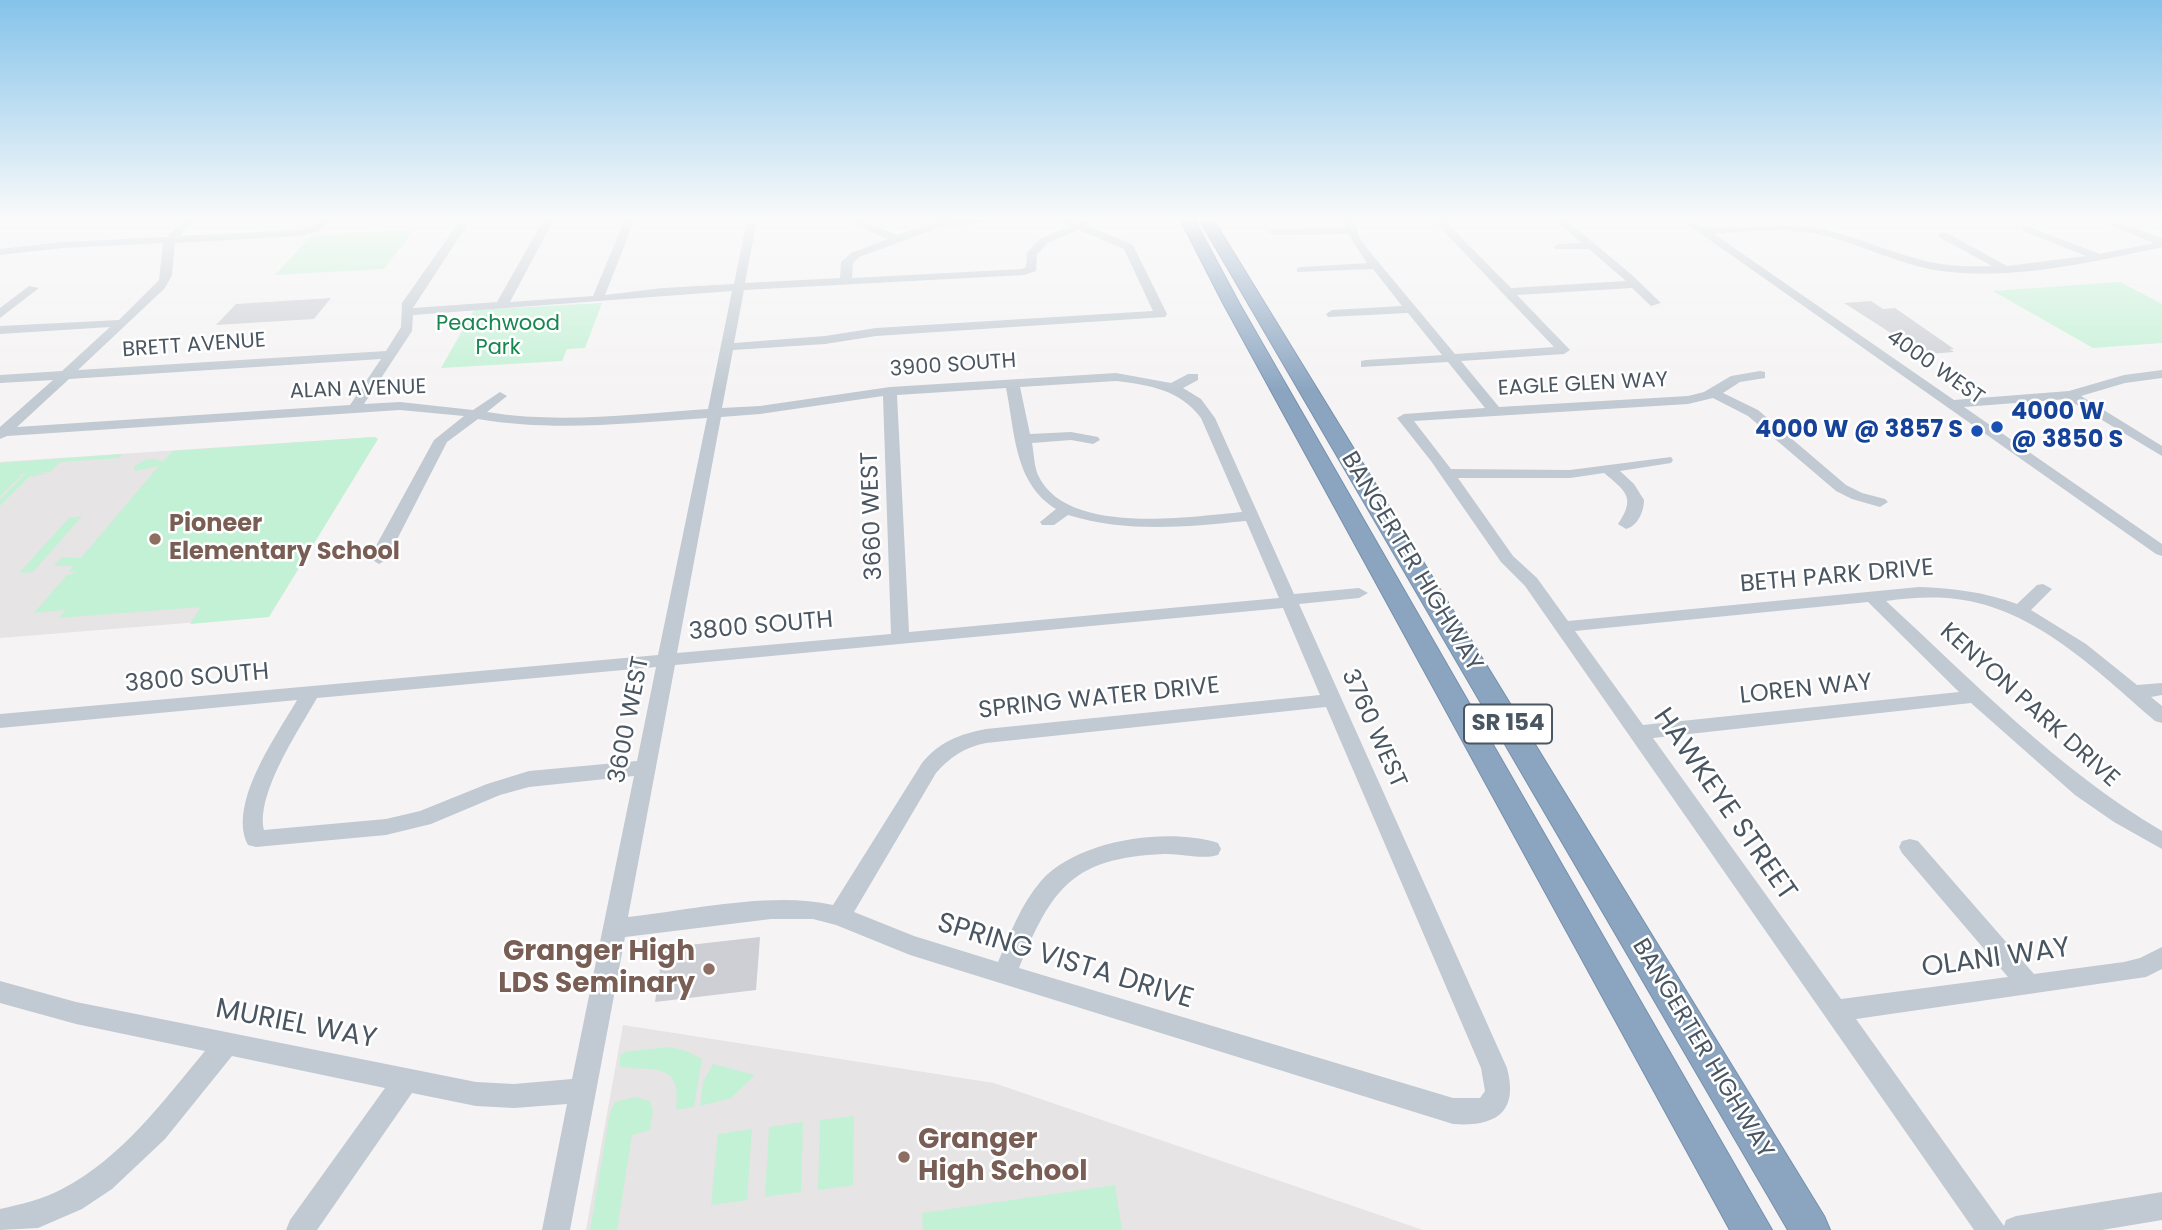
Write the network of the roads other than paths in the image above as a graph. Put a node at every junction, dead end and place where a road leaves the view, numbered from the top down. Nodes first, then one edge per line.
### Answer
1 (166, 276) edge
2 (426, 276) edge
3 (518, 276) edge
4 (607, 276) edge
5 (740, 276) edge
6 (846, 276) edge
7 (932, 276) edge
8 (1143, 276) edge
9 (1217, 276) edge
10 (1239, 276) edge
11 (1383, 276) edge
12 (1491, 276) edge
13 (1626, 276) edge
14 (1767, 276) edge
15 (846, 282) junction
16 (1635, 284) junction
17 (33, 288) dead end
18 (738, 288) junction
19 (1506, 292) junction
20 (598, 299) junction
21 (1655, 303) dead end
22 (502, 305) junction
23 (1410, 309) junction
24 (406, 312) junction
25 (0, 314) edge
26 (1332, 314) dead end
27 (122, 323) junction
28 (0, 330) edge
29 (727, 346) junction
30 (390, 355) junction
31 (1451, 358) junction
32 (1366, 363) dead end
33 (2162, 374) edge
34 (65, 375) junction
35 (1760, 375) dead end
36 (1193, 377) dead end
37 (0, 379) edge
38 (1012, 383) junction
39 (1173, 388) junction
40 (890, 391) junction
41 (1713, 393) junction
42 (2070, 395) junction
43 (500, 396) dead end
44 (1951, 404) junction
45 (355, 409) junction
46 (1495, 411) junction
47 (714, 414) junction
48 (473, 415) junction
49 (1404, 418) joint
50 (1, 433) edge
51 (1023, 439) junction
52 (1093, 440) dead end
53 (2160, 450) edge
54 (1666, 460) dead end
55 (1608, 469) junction
56 (1448, 474) junction
57 (1880, 502) dead end
58 (1067, 509) junction
59 (1252, 516) junction
60 (1048, 522) dead end
61 (1626, 524) dead end
62 (2162, 551) edge
63 (379, 559) dead end
64 (2043, 589) dead end
65 (1359, 593) dead end
66 (1872, 597) junction
67 (1289, 601) junction
68 (2021, 611) junction
69 (1562, 627) junction
70 (900, 639) junction
71 (666, 661) junction
72 (2162, 689) edge
73 (2133, 692) junction
74 (310, 693) junction
75 (1979, 696) junction
76 (1331, 701) junction
77 (2162, 716) edge
78 (0, 722) edge
79 (1638, 733) junction
80 (646, 767) junction
81 (2162, 841) edge
82 (1910, 847) dead end
83 (1210, 849) dead end
84 (839, 916) junction
85 (615, 928) junction
86 (2162, 957) edge
87 (1005, 974) junction
88 (2029, 985) junction
89 (0, 992) edge
90 (1835, 1011) junction
91 (227, 1043) junction
92 (407, 1079) junction
93 (583, 1090) junction
94 (1494, 1106) joint
95 (2162, 1206) edge
96 (0, 1223) edge
97 (300, 1230) edge
98 (556, 1230) edge
99 (1752, 1230) edge
100 (1810, 1230) edge
101 (1991, 1230) edge
102 (2016, 1230) edge

1 - 27 street
2 - 24 street
3 - 22 street
4 - 20 street
5 - 18 street, 3600 WEST
6 - 15 street
7 - 15 street
8 - 29 street
9 - 99 highway, BANGERTER HIGHWAY / SR 154
10 - 100 highway, BANGERTER HIGHWAY / SR 154
11 - 23 street
12 - 19 street
13 - 16 street
14 - 44 street, 4000 WEST
15 - 18 street
16 - 19 street
16 - 21 street
17 - 25 street
18 - 20 street
18 - 29 street, 3600 WEST
19 - 31 street
20 - 22 street
22 - 24 street
23 - 26 street
23 - 31 street
24 - 30 street
27 - 28 street
27 - 34 street
29 - 47 street, 3600 WEST
30 - 34 street, BRETT AVENUE
30 - 45 street
31 - 32 street
31 - 46 street
33 - 42 street
34 - 37 street, BRETT AVENUE
34 - 50 street
35 - 41 street, EAGLE GLEN WAY
36 - 39 street
38 - 39 street, 3900 SOUTH
38 - 40 street, 3900 SOUTH
38 - 51 street
39 - 59 street, 3760 WEST
40 - 47 street, 3900 SOUTH
40 - 70 street, 3660 WEST
41 - 46 street, EAGLE GLEN WAY
41 - 57 street
42 - 44 street
42 - 53 street
43 - 48 street
44 - 62 street, 4000 WEST
45 - 48 street, ALAN AVENUE
45 - 50 street, ALAN AVENUE
46 - 49 street, EAGLE GLEN WAY
47 - 48 street, ALAN AVENUE
47 - 71 street, 3600 WEST
48 - 63 street
49 - 56 street, HAWKEYE STREET
51 - 52 street
51 - 58 street
54 - 55 street
55 - 56 street
55 - 61 street
56 - 69 street, HAWKEYE STREET
58 - 59 street
58 - 60 street
59 - 67 street, 3760 WEST
64 - 68 street
65 - 67 street, 3800 SOUTH
66 - 68 street, BETH PARK DRIVE
66 - 69 street, BETH PARK DRIVE
66 - 75 street, KENYON PARK DRIVE
67 - 70 street, 3800 SOUTH
67 - 76 street, 3760 WEST
68 - 73 street, BETH PARK DRIVE
69 - 79 street, HAWKEYE STREET
70 - 71 street, 3800 SOUTH
71 - 74 street, 3800 SOUTH
71 - 80 street, 3600 WEST
72 - 73 street
73 - 77 street, BETH PARK DRIVE
74 - 78 street, 3800 SOUTH
74 - 80 street
75 - 79 street, LOREN WAY
75 - 81 street, KENYON PARK DRIVE
76 - 84 street, SPRING WATER DRIVE
76 - 94 street, 3760 WEST
79 - 90 street, HAWKEYE STREET
80 - 85 street, 3600 WEST
82 - 88 street
83 - 87 street
84 - 85 street, SPRING VISTA DRIVE
84 - 87 street, SPRING VISTA DRIVE
85 - 93 street, 3600 WEST
86 - 88 street, OLANI WAY
87 - 94 street, SPRING VISTA DRIVE
88 - 90 street, OLANI WAY
89 - 91 street, MURIEL WAY
90 - 101 street, HAWKEYE STREET
91 - 92 street, MURIEL WAY
91 - 96 street
92 - 93 street, MURIEL WAY
92 - 97 street
93 - 98 street, 3600 WEST
95 - 102 street

